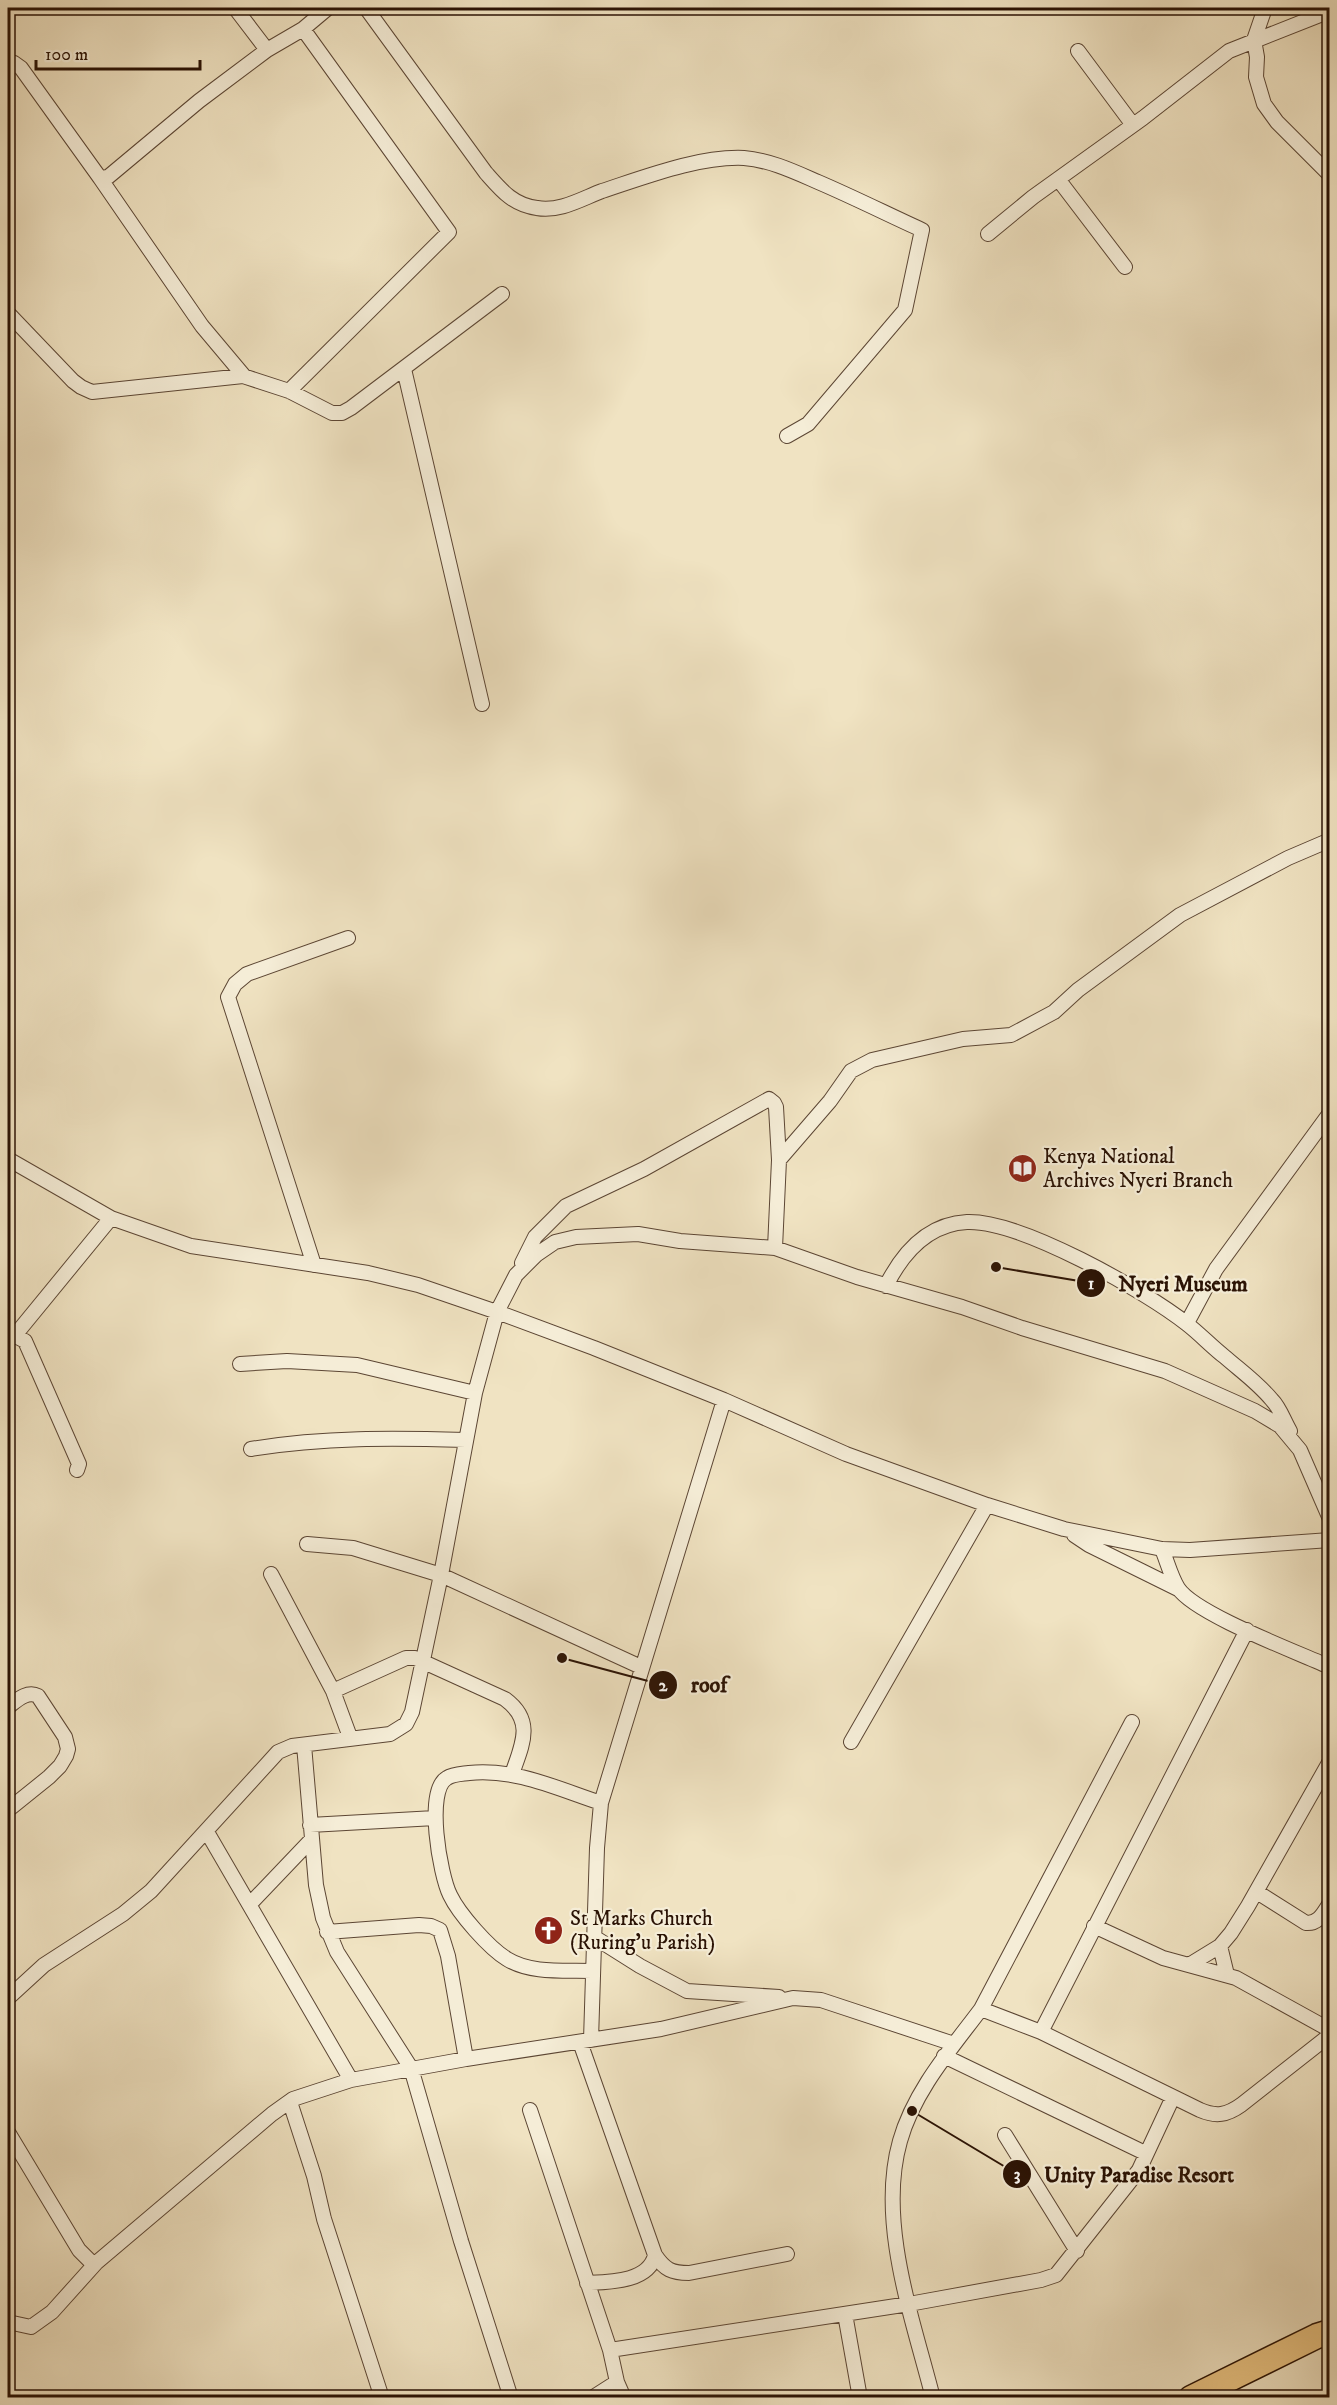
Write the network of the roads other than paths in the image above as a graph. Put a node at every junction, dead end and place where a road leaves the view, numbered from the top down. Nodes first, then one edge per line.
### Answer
1 (235, 8) edge
2 (328, 8) edge
3 (366, 8) edge
4 (1265, 8) edge
5 (1329, 11) edge
6 (303, 29) junction
7 (1254, 40) junction
8 (267, 50) junction
9 (1078, 51) dead end
10 (8, 62) edge
11 (1133, 125) junction
12 (1329, 175) edge
13 (100, 178) junction
14 (1058, 179) junction
15 (988, 234) dead end
16 (1125, 267) dead end
17 (502, 294) dead end
18 (8, 313) edge
19 (404, 369) junction
20 (244, 376) junction
21 (289, 390) junction
22 (787, 436) dead end
23 (482, 704) dead end
24 (1329, 840) edge
25 (348, 938) dead end
26 (1329, 1113) edge
27 (8, 1159) edge
28 (779, 1160) junction
29 (111, 1218) junction
30 (775, 1248) junction
31 (314, 1265) junction
32 (516, 1275) junction
33 (886, 1286) junction
34 (497, 1312) junction
35 (1187, 1323) junction
36 (12, 1333) edge
37 (240, 1364) dead end
38 (476, 1394) junction
39 (724, 1400) junction
40 (466, 1440) junction
41 (251, 1449) dead end
42 (1300, 1450) junction
43 (77, 1470) dead end
44 (1325, 1495) edge
45 (987, 1505) junction
46 (1329, 1519) edge
47 (1064, 1529) junction
48 (1329, 1540) edge
49 (307, 1545) dead end
50 (1162, 1549) junction
51 (271, 1574) dead end
52 (441, 1575) junction
53 (1178, 1589) junction
54 (1247, 1630) junction
55 (656, 1640) dead end
56 (422, 1662) junction
57 (1329, 1666) edge
58 (641, 1667) junction
59 (333, 1691) junction
60 (8, 1707) edge
61 (1132, 1722) dead end
62 (350, 1737) junction
63 (851, 1742) dead end
64 (304, 1745) junction
65 (1329, 1761) edge
66 (512, 1774) junction
67 (601, 1803) junction
68 (8, 1810) edge
69 (435, 1818) junction
70 (207, 1832) junction
71 (311, 1832) junction
72 (1257, 1892) junction
73 (1329, 1902) edge
74 (250, 1904) junction
75 (1094, 1926) junction
76 (327, 1932) junction
77 (594, 1937) junction
78 (1220, 1946) junction
79 (1189, 1965) junction
80 (592, 1971) junction
81 (1227, 1975) junction
82 (8, 1998) edge
83 (796, 1998) junction
84 (981, 2008) junction
85 (1329, 2030) edge
86 (1041, 2032) junction
87 (1329, 2035) edge
88 (585, 2041) junction
89 (954, 2044) junction
90 (944, 2056) junction
91 (466, 2059) junction
92 (411, 2068) junction
93 (351, 2080) junction
94 (1173, 2097) junction
95 (290, 2102) junction
96 (530, 2110) dead end
97 (8, 2132) edge
98 (1005, 2134) dead end
99 (1145, 2153) junction
100 (1077, 2251) junction
101 (787, 2254) dead end
102 (655, 2255) junction
103 (96, 2264) junction
104 (587, 2283) junction
105 (909, 2304) junction
106 (845, 2314) junction
107 (8, 2322) edge
108 (1329, 2332) edge
109 (610, 2350) junction
110 (618, 2382) junction
111 (382, 2397) edge
112 (511, 2397) edge
113 (592, 2397) edge
114 (624, 2397) edge
115 (860, 2397) edge
116 (933, 2397) edge
117 (1191, 2397) edge

1 - 8 street
2 - 6 street
3 - 22 street
4 - 7 street
5 - 7 street
6 - 8 street
6 - 21 street
7 - 11 street
7 - 12 street
8 - 13 street
9 - 11 street
10 - 13 street
11 - 14 street
13 - 20 street
14 - 15 street
14 - 16 street
17 - 19 street
18 - 20 street
19 - 21 street
19 - 23 street
20 - 21 street
24 - 28 street
25 - 31 street
26 - 35 street
27 - 29 street
28 - 30 street
28 - 32 street
29 - 31 street
29 - 36 street
30 - 32 street
30 - 33 street
31 - 34 street
32 - 34 street
33 - 35 street
33 - 42 street
34 - 38 street
34 - 39 street
35 - 42 street
36 - 43 street
37 - 38 street
38 - 40 street
39 - 45 street
39 - 55 street
39 - 58 street
40 - 41 street
40 - 52 street
42 - 44 street
44 - 46 street
45 - 47 street
45 - 63 street
47 - 50 street
47 - 53 street
48 - 50 street
49 - 52 street
50 - 53 street
51 - 59 street
52 - 56 street
52 - 58 street
53 - 54 street
54 - 57 street
54 - 75 street
56 - 59 street
56 - 62 street
56 - 66 street
58 - 67 street
59 - 62 street
60 - 68 street
61 - 84 street
62 - 64 street
64 - 70 street
64 - 71 street
65 - 72 street
66 - 67 street
66 - 69 street
67 - 77 street
69 - 71 street
69 - 80 street
70 - 74 street
70 - 82 street
71 - 74 street
71 - 76 street
72 - 73 street
72 - 78 street
74 - 93 street
75 - 79 street
75 - 86 street
76 - 91 street
76 - 92 street
77 - 80 street
77 - 83 street
78 - 79 street
78 - 81 street
79 - 81 street
80 - 88 street
81 - 85 street
83 - 88 street
83 - 89 street
84 - 86 street
84 - 89 street
86 - 94 street
87 - 94 street
88 - 91 street
88 - 102 street
89 - 90 street
90 - 99 street
90 - 105 street
91 - 92 street
92 - 93 street
92 - 112 street
93 - 95 street
94 - 99 street
95 - 103 street
95 - 111 street
96 - 104 street
97 - 103 street
98 - 100 street
99 - 100 street
100 - 105 street
101 - 102 street
102 - 104 street
103 - 107 street
104 - 109 street
105 - 106 street
105 - 116 street
106 - 109 street
106 - 115 street
108 - 117 highway
109 - 110 street
110 - 113 street
110 - 114 street

